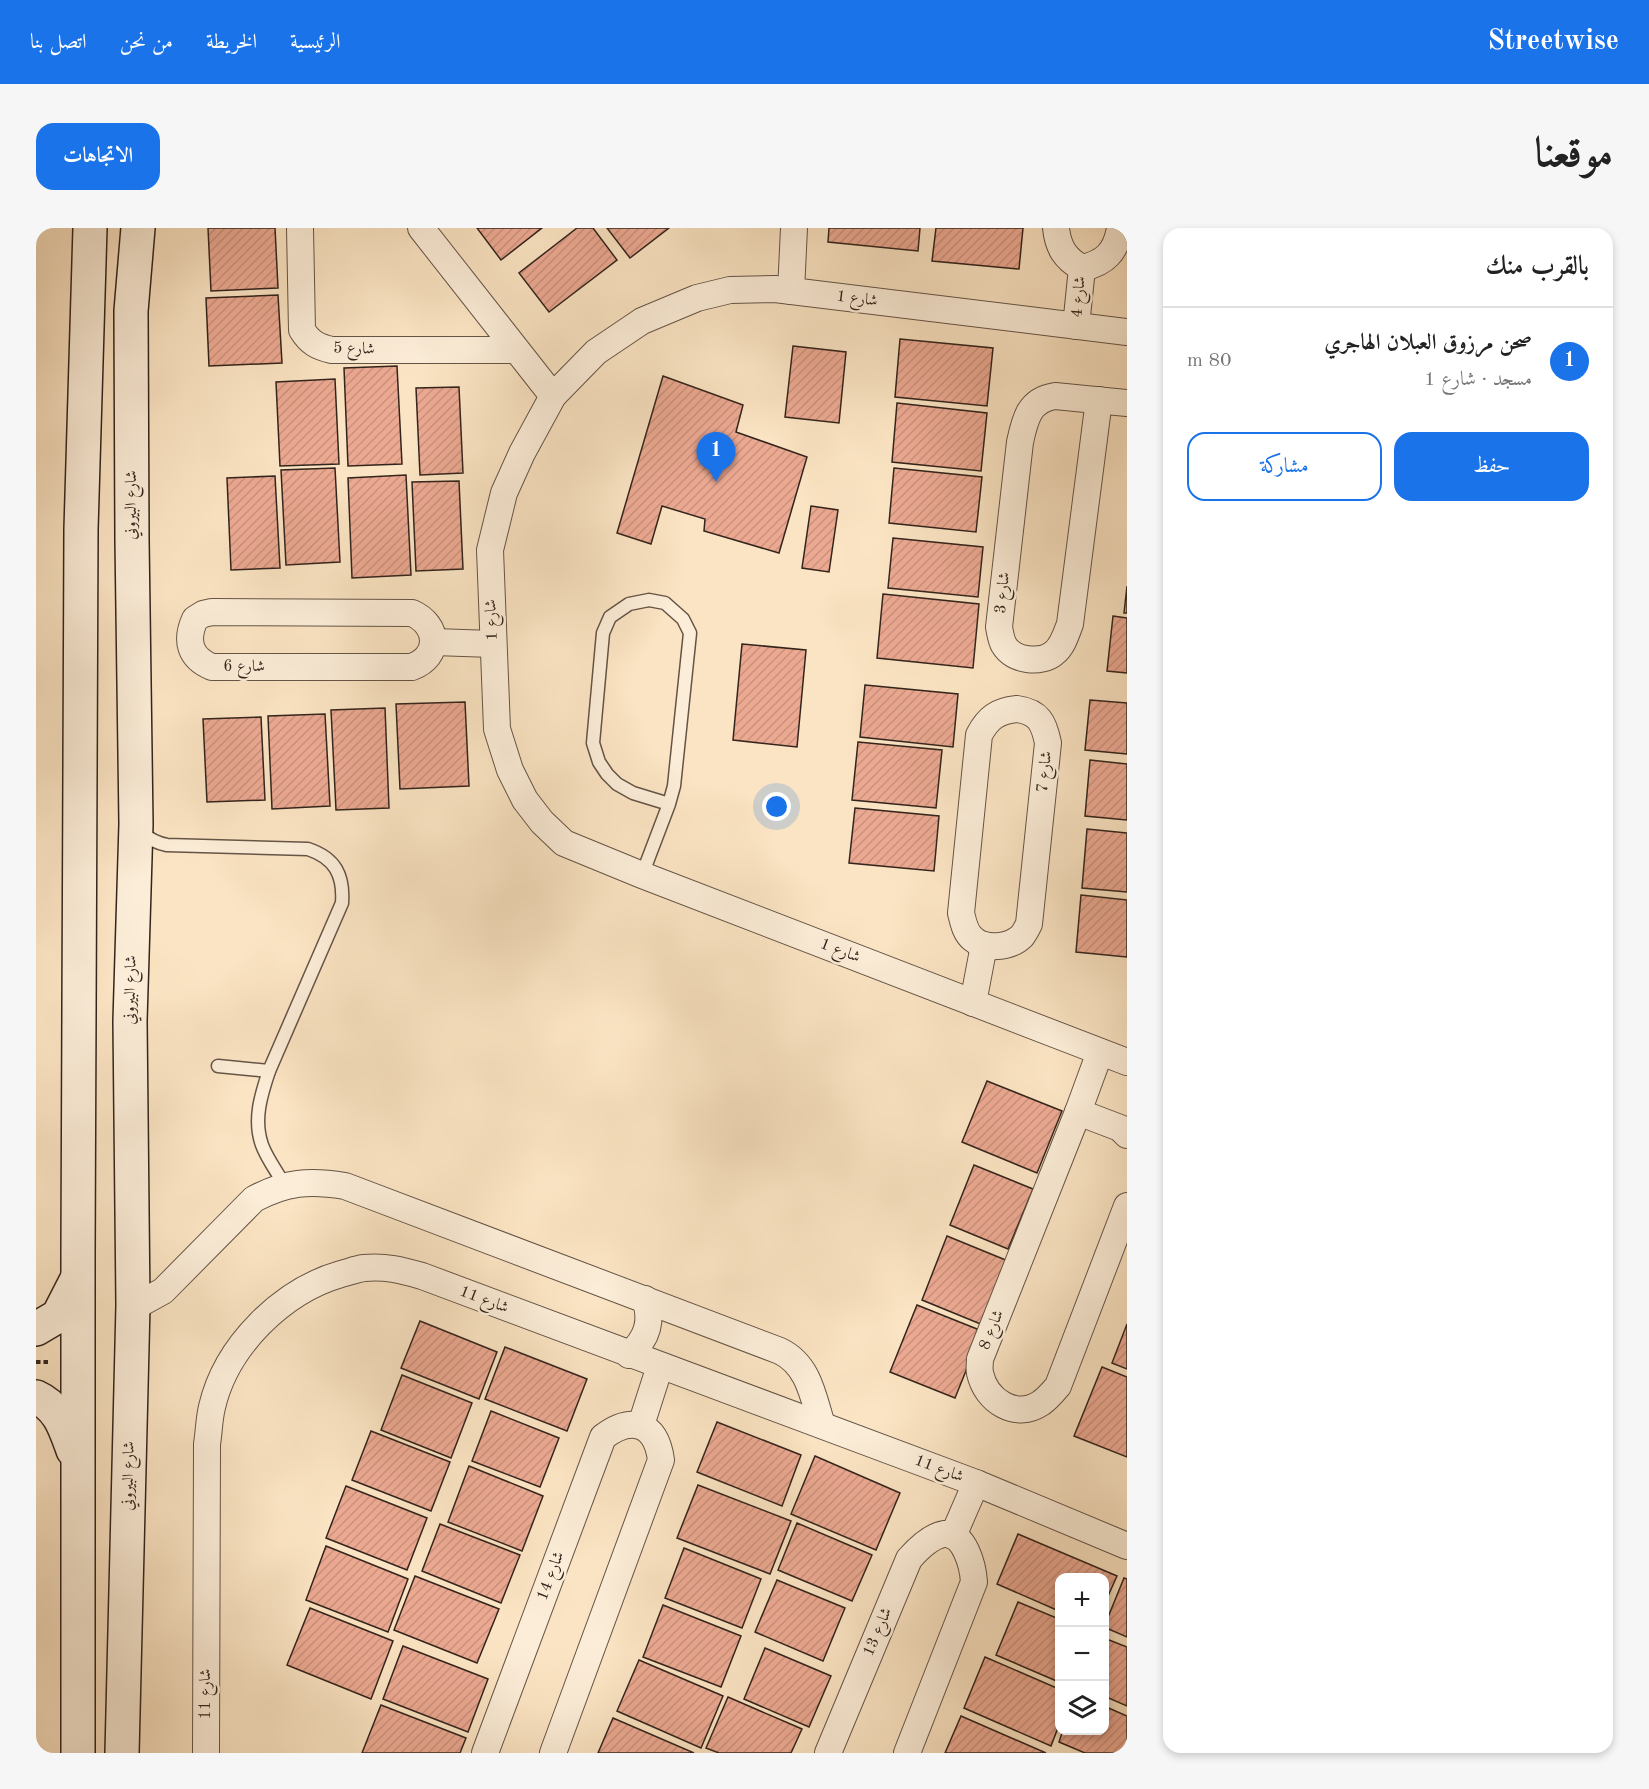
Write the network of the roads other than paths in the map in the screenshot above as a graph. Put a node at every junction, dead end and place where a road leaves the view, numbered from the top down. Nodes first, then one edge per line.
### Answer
1 (90, 228) edge
2 (138, 228) edge
3 (300, 228) edge
4 (421, 228) edge
5 (1056, 228) edge
6 (1120, 228) edge
7 (791, 229) edge
8 (1082, 268) junction
9 (791, 291) junction
10 (1076, 326) junction
11 (1127, 332) edge
12 (515, 350) junction
13 (552, 396) junction
14 (1099, 400) junction
15 (1127, 403) edge
16 (82, 488) junction
17 (132, 488) junction
18 (81, 539) junction
19 (132, 540) junction
20 (434, 642) junction
21 (493, 644) junction
22 (669, 804) junction
23 (136, 824) junction
24 (642, 876) junction
25 (984, 945) junction
26 (973, 1003) junction
27 (1100, 1052) junction
28 (1127, 1062) edge
29 (218, 1066) dead end
30 (269, 1071) junction
31 (1078, 1112) junction
32 (1127, 1135) edge
33 (285, 1186) junction
34 (1127, 1206) edge
35 (78, 1278) junction
36 (645, 1299) junction
37 (133, 1305) junction
38 (36, 1329) edge
39 (629, 1354) junction
40 (660, 1366) junction
41 (36, 1397) edge
42 (641, 1425) junction
43 (822, 1425) junction
44 (78, 1462) junction
45 (976, 1483) junction
46 (953, 1536) junction
47 (1127, 1546) edge
48 (78, 1753) edge
49 (122, 1753) edge
50 (206, 1753) edge
51 (485, 1753) edge
52 (553, 1753) edge
53 (828, 1753) edge
54 (907, 1753) edge

1 - 16 street
2 - 17 street, شارع البيروني
3 - 12 street, شارع 5
4 - 12 street
5 - 8 street, شارع 4
6 - 8 street, شارع 4
7 - 9 street
8 - 10 street, شارع 4
9 - 10 street, شارع 1
9 - 13 street, شارع 1
10 - 11 street, شارع 1
12 - 13 street
13 - 21 street, شارع 1
14 - 14 street, شارع 3
14 - 15 street, شارع 3
16 - 17 street
16 - 18 street
17 - 19 street, شارع البيروني
18 - 19 street
18 - 35 street
19 - 23 street, شارع البيروني
20 - 20 street, شارع 6
20 - 21 street
21 - 24 street, شارع 1
22 - 22 lane
22 - 24 lane
23 - 30 lane
23 - 37 street, شارع البيروني
24 - 26 street, شارع 1
25 - 25 street, شارع 7
25 - 26 street
26 - 27 street, شارع 1
27 - 28 street, شارع 1
27 - 31 street, شارع 8
29 - 30 lane
30 - 33 lane
31 - 32 street
31 - 34 street, شارع 8
33 - 36 street
33 - 37 street
35 - 38 street
35 - 44 street
36 - 39 street
36 - 43 street
37 - 49 street, شارع البيروني
39 - 40 street, شارع 11
39 - 50 street, شارع 11
40 - 42 street
40 - 43 street, شارع 11
41 - 44 street
42 - 51 street, شارع 14
42 - 52 street
43 - 45 street, شارع 11
44 - 48 street
45 - 46 street
45 - 47 street, شارع 11
46 - 53 street, شارع 13
46 - 54 street

